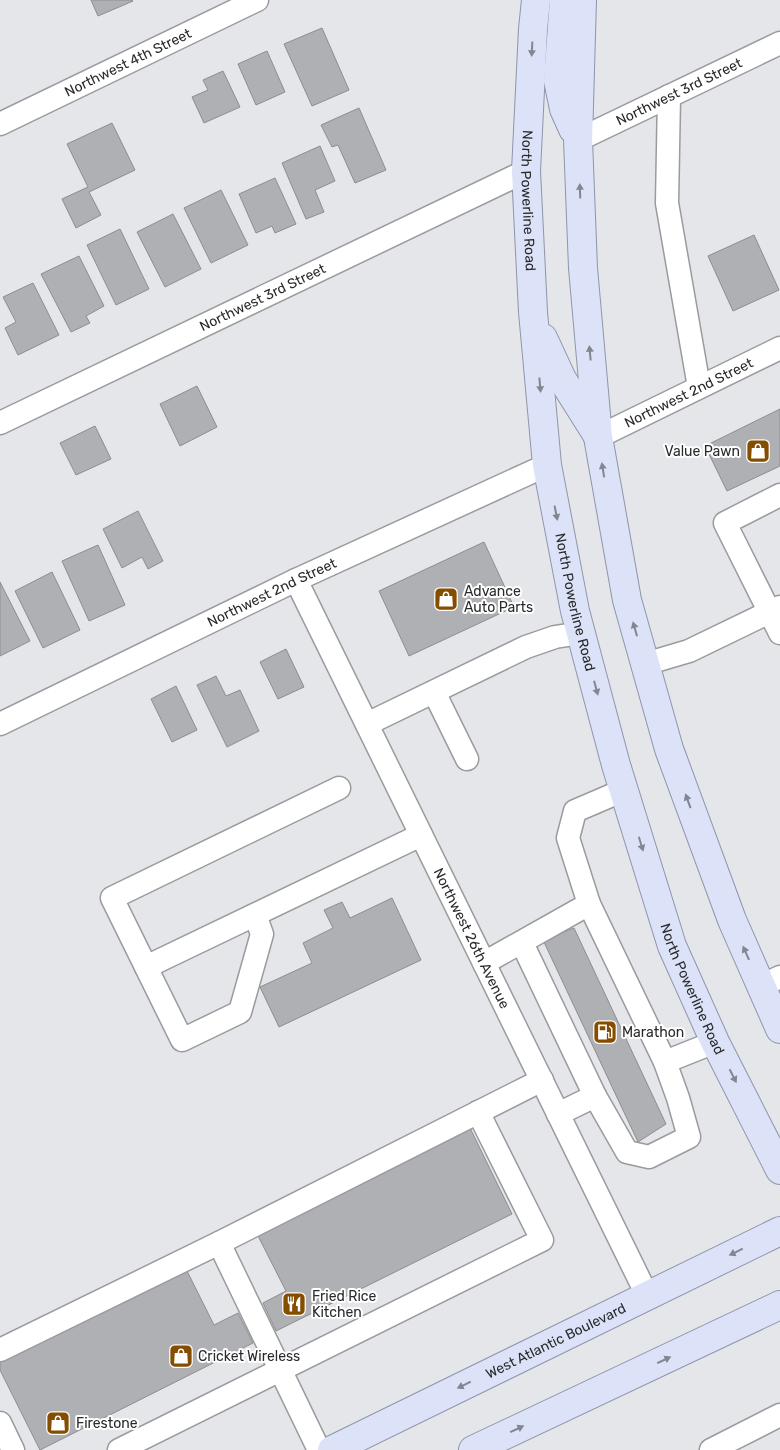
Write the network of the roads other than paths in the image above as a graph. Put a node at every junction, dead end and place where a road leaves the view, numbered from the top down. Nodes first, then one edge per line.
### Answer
1 (257, 0) edge
2 (536, 0) edge
3 (564, 0) edge
4 (582, 0) edge
5 (780, 43) edge
6 (669, 96) junction
7 (0, 124) edge
8 (578, 140) junction
9 (526, 171) junction
10 (533, 312) junction
11 (780, 348) edge
12 (699, 387) junction
13 (0, 423) edge
14 (598, 437) junction
15 (547, 465) junction
16 (780, 495) edge
17 (296, 580) junction
18 (775, 609) edge
19 (581, 633) junction
20 (780, 633) edge
21 (645, 664) junction
22 (434, 692) junction
23 (0, 724) edge
24 (367, 724) junction
25 (467, 759) dead end
26 (339, 788) dead end
27 (624, 790) junction
28 (421, 835) junction
29 (589, 904) junction
30 (254, 915) junction
31 (522, 943) junction
32 (484, 963) junction
33 (146, 967) junction
34 (770, 982) edge
35 (780, 1029) edge
36 (715, 1042) junction
37 (665, 1062) junction
38 (542, 1080) junction
39 (595, 1096) junction
40 (478, 1112) junction
41 (558, 1114) junction
42 (780, 1170) edge
43 (780, 1231) edge
44 (219, 1243) junction
45 (647, 1295) junction
46 (780, 1305) edge
47 (0, 1350) edge
48 (280, 1370) junction
49 (780, 1415) edge
50 (0, 1423) edge
51 (483, 1448) edge
52 (13, 1450) edge
53 (119, 1450) edge
54 (319, 1450) edge
55 (332, 1450) edge
56 (711, 1450) edge

1 - 7 street, Northwest 4th Street
2 -> 9 main road, North Powerline Road
3 - 8 main road
4 - 8 main road
5 - 6 street, Northwest 3rd Street
6 - 8 street, Northwest 3rd Street
6 - 12 street
14 -> 8 main road
9 - 10 main road, North Powerline Road
9 - 13 street, Northwest 3rd Street
10 - 14 main road
10 -> 15 main road, North Powerline Road
11 - 12 street, Northwest 2nd Street
12 - 14 street, Northwest 2nd Street
21 -> 14 main road
15 - 17 street, Northwest 2nd Street
15 -> 19 main road, North Powerline Road
16 - 18 street
17 - 23 street, Northwest 2nd Street
17 - 24 street, Northwest 26th Avenue
18 - 20 street
18 - 21 street
19 - 22 street
19 -> 27 main road, North Powerline Road
34 -> 21 main road
22 - 24 street
22 - 25 street
24 - 28 street, Northwest 26th Avenue
26 - 33 street
27 - 29 street
27 -> 36 main road, North Powerline Road
28 - 30 street
28 - 32 street, Northwest 26th Avenue
29 - 31 street
29 - 37 street
30 - 33 street
30 - 33 street
31 - 32 street
31 - 39 street
32 - 38 street, Northwest 26th Avenue
34 - 35 main road
36 - 37 street
36 -> 42 main road, North Powerline Road
37 - 39 street
38 - 40 street
38 - 41 street, Northwest 26th Avenue
39 - 41 street
40 - 44 street
40 - 48 street
41 - 45 street, Northwest 26th Avenue
43 -> 45 main road, West Atlantic Boulevard
44 - 47 street
44 - 48 street
45 -> 55 main road, West Atlantic Boulevard
51 -> 46 main road
48 - 53 street
48 - 54 street
49 - 56 street
50 - 52 street

